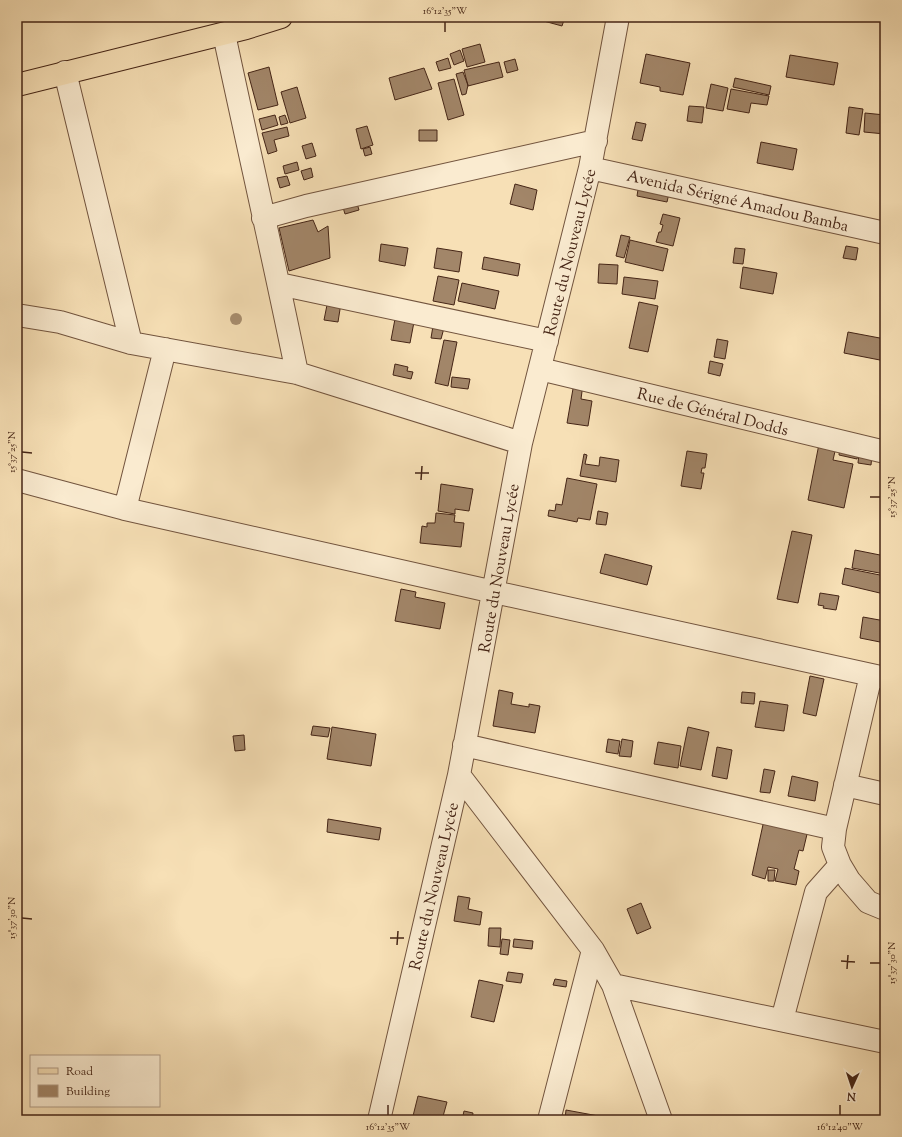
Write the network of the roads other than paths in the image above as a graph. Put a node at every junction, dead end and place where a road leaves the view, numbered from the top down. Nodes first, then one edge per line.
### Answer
1 (281, 17) edge
2 (618, 17) edge
3 (245, 22) edge
4 (224, 34) junction
5 (65, 72) junction
6 (17, 85) edge
7 (596, 141) junction
8 (590, 168) junction
9 (263, 218) junction
10 (885, 233) edge
11 (279, 284) junction
12 (17, 315) edge
13 (547, 341) junction
14 (131, 343) junction
15 (165, 349) junction
16 (540, 370) junction
17 (296, 374) junction
18 (521, 443) junction
19 (885, 452) edge
20 (17, 480) edge
21 (125, 508) junction
22 (494, 592) junction
23 (878, 676) edge
24 (464, 745) junction
25 (459, 774) junction
26 (845, 785) junction
27 (885, 794) edge
28 (835, 829) junction
29 (840, 865) junction
30 (885, 909) edge
31 (593, 950) junction
32 (613, 985) junction
33 (782, 1020) junction
34 (885, 1042) edge
35 (379, 1120) edge
36 (549, 1120) edge
37 (661, 1120) edge

1 - 3 main road
2 - 7 street, Route du Nouveau Lycée
3 - 4 main road
4 - 5 main road
4 - 9 street
5 - 6 main road
5 - 14 street
7 - 8 street, Route du Nouveau Lycée
7 - 9 street
8 - 10 street, Avenida Sérigné Amadou Bamba
8 - 13 street, Route du Nouveau Lycée
9 - 11 street
11 - 13 street
11 - 17 street
12 - 14 street
13 - 16 street, Route du Nouveau Lycée
14 - 15 street
15 - 17 street
15 - 21 street
16 - 18 street, Route du Nouveau Lycée
16 - 19 street, Rue de Général Dodds
17 - 18 street
18 - 22 street, Route du Nouveau Lycée
20 - 21 street
21 - 22 street
22 - 23 street
22 - 24 street, Route du Nouveau Lycée
23 - 26 street
24 - 25 street, Route du Nouveau Lycée
24 - 28 street
25 - 31 street
25 - 35 street, Route du Nouveau Lycée
26 - 27 street
26 - 28 street
28 - 29 street
29 - 30 street
29 - 33 street
31 - 32 street
31 - 36 street
32 - 33 street
32 - 37 street
33 - 34 street

